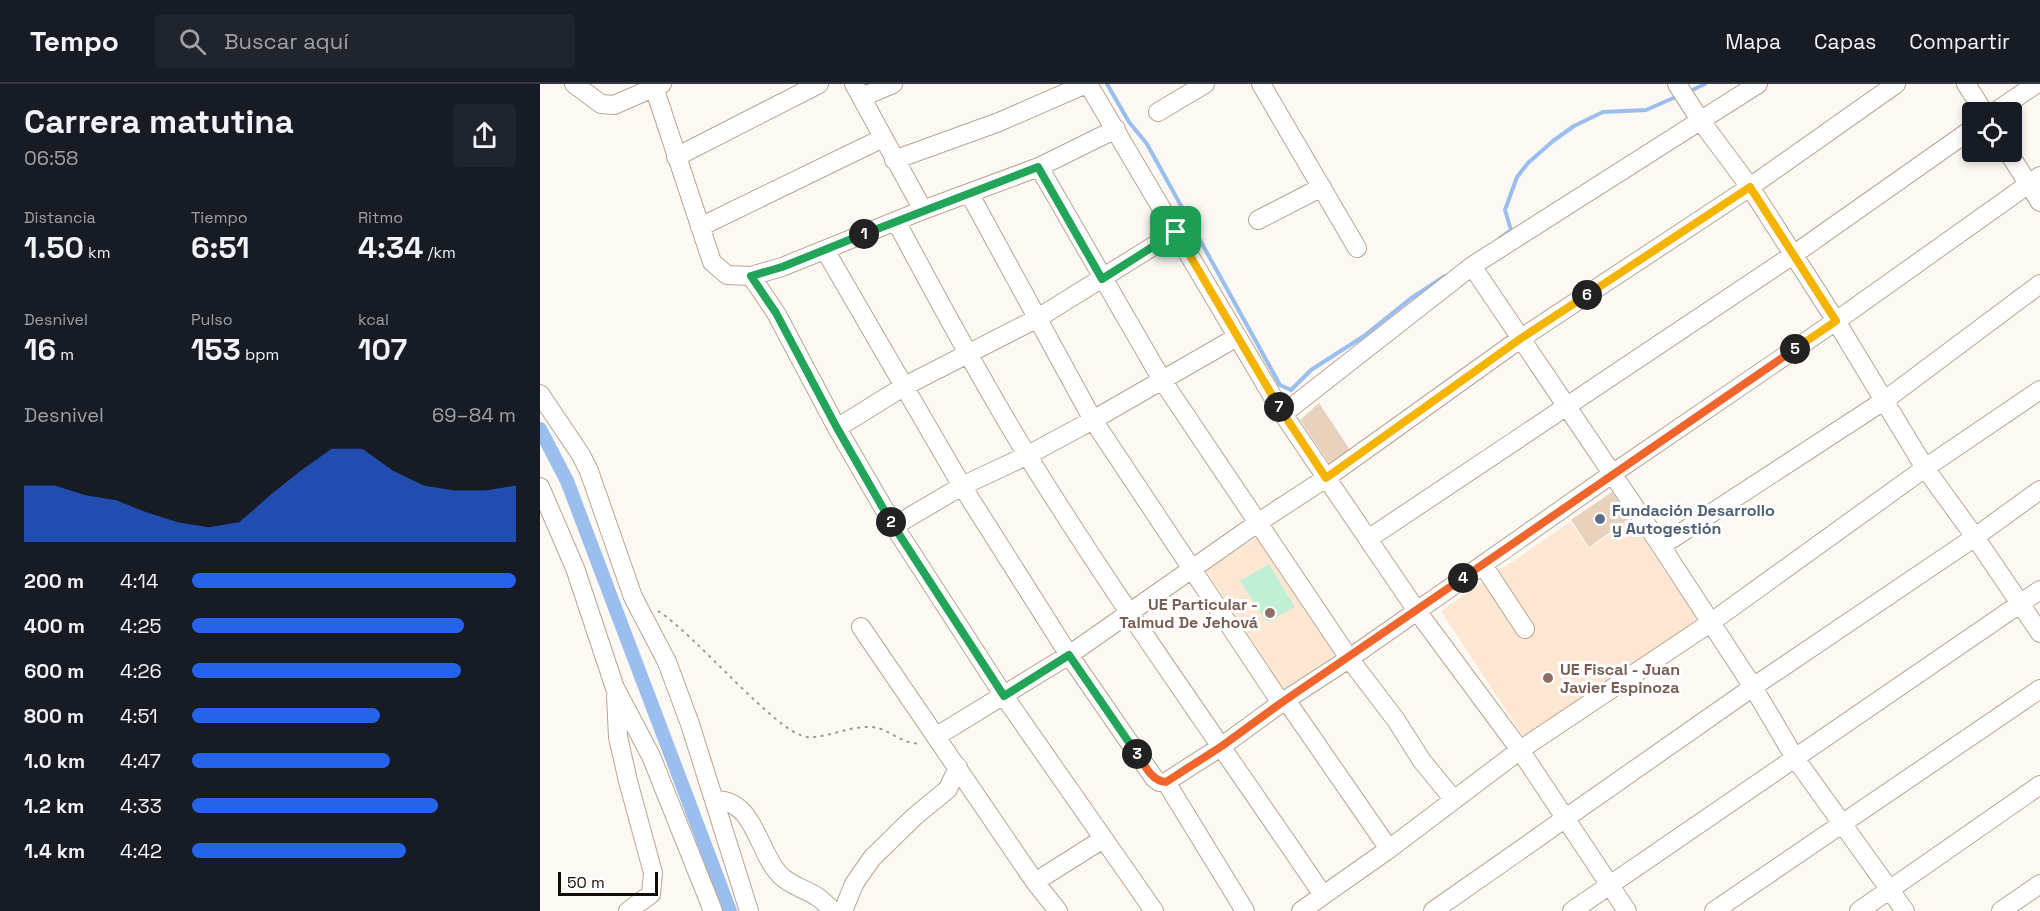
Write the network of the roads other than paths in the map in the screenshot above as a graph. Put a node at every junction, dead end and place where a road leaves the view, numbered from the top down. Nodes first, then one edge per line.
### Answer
1 (574, 84) edge
2 (819, 84) edge
3 (892, 84) edge
4 (1087, 84) edge
5 (1205, 84) edge
6 (1261, 84) edge
7 (1677, 84) edge
8 (1758, 84) edge
9 (1896, 84) edge
10 (1966, 84) edge
11 (2036, 84) edge
12 (657, 85) edge
13 (858, 90) edge
14 (1978, 102) edge
15 (2010, 102) edge
16 (1158, 112) dead end
17 (1700, 120) junction
18 (1116, 129) junction
19 (1962, 136) edge
20 (884, 138) junction
21 (676, 157) junction
22 (894, 160) junction
23 (2017, 162) edge
24 (1038, 167) junction
25 (2034, 180) edge
26 (1322, 187) junction
27 (1750, 187) junction
28 (969, 193) junction
29 (2040, 202) edge
30 (923, 210) junction
31 (1258, 220) dead end
32 (896, 221) junction
33 (700, 227) junction
34 (1176, 232) junction
35 (1357, 248) dead end
36 (825, 250) junction
37 (1793, 255) junction
38 (1472, 266) junction
39 (751, 276) junction
40 (1102, 279) junction
41 (2040, 284) edge
42 (1038, 318) junction
43 (1836, 321) junction
44 (1237, 337) junction
45 (1520, 339) junction
46 (967, 354) junction
47 (1162, 380) junction
48 (903, 387) junction
49 (2040, 390) edge
50 (540, 393) edge
51 (1885, 400) junction
52 (1567, 405) junction
53 (1283, 414) junction
54 (1093, 420) junction
55 (837, 428) junction
56 (1028, 455) junction
57 (1925, 468) junction
58 (1612, 474) junction
59 (1326, 478) junction
60 (962, 486) junction
61 (540, 487) edge
62 (2040, 489) edge
63 (1259, 522) junction
64 (894, 526) junction
65 (1976, 537) junction
66 (1368, 539) junction
67 (1661, 546) junction
68 (1483, 565) junction
69 (1192, 568) junction
70 (2040, 590) edge
71 (2021, 604) junction
72 (1418, 611) junction
73 (1130, 612) junction
74 (1710, 623) junction
75 (861, 627) dead end
76 (1525, 629) dead end
77 (2040, 633) edge
78 (1069, 655) junction
79 (1350, 658) junction
80 (1753, 687) junction
81 (615, 688) junction
82 (2040, 689) edge
83 (1004, 696) junction
84 (1283, 702) junction
85 (937, 736) junction
86 (1222, 746) junction
87 (1520, 750) junction
88 (1796, 758) junction
89 (958, 767) junction
90 (1166, 782) junction
91 (2040, 785) edge
92 (714, 800) junction
93 (1454, 800) junction
94 (1566, 818) junction
95 (1843, 824) junction
96 (1103, 839) junction
97 (1389, 849) junction
98 (1035, 882) junction
99 (2040, 884) edge
100 (1608, 885) junction
101 (1890, 890) junction
102 (1323, 895) junction
103 (628, 911) edge
104 (713, 911) edge
105 (749, 911) edge
106 (833, 911) edge
107 (843, 911) edge
108 (1058, 911) edge
109 (1154, 911) edge
110 (1245, 911) edge
111 (1301, 911) edge
112 (1433, 911) edge
113 (1572, 911) edge
114 (1627, 911) edge
115 (1714, 911) edge
116 (1859, 911) edge
117 (1905, 911) edge
118 (2001, 911) edge

1 - 12 street
2 - 21 street
3 - 13 street
4 - 18 street
4 - 22 street
5 - 16 street
6 - 26 street
7 - 17 street
8 - 17 street
9 - 27 street
10 - 14 street
11 - 15 street
12 - 21 street
13 - 20 street
17 - 27 street
17 - 38 street
18 - 24 street
18 - 34 street
19 - 37 street
20 - 22 street
20 - 33 street
21 - 33 street
22 - 30 street
23 - 25 street
24 - 28 street
24 - 40 street
25 - 29 street
25 - 43 street
26 - 31 street
26 - 35 street
27 - 37 street
27 - 45 street
28 - 30 street
28 - 42 street
30 - 32 street
32 - 36 street
32 - 46 street
33 - 39 street
34 - 40 street
34 - 44 street
36 - 39 street
36 - 48 street
37 - 43 street
37 - 52 street
38 - 45 street
38 - 53 street
39 - 55 street
40 - 42 street
40 - 47 street
41 - 51 street
42 - 46 street
42 - 54 street
43 - 51 street
43 - 58 street
44 - 47 street
44 - 53 street
45 - 52 street
45 - 59 street
46 - 48 street
46 - 56 street
47 - 54 street
47 - 63 street
48 - 55 street
48 - 60 street
49 - 57 street
50 - 92 street
51 - 57 street
51 - 67 street
52 - 58 street
52 - 66 street
53 - 59 street
54 - 56 street
54 - 69 street
55 - 64 street
56 - 60 street
56 - 73 street
57 - 65 street
57 - 74 street
58 - 67 street
58 - 68 street
59 - 63 street
59 - 66 street
60 - 64 street
60 - 78 street
61 - 81 street
62 - 65 street
63 - 69 street
63 - 79 street
64 - 83 street
65 - 71 street
65 - 80 street
66 - 72 street
67 - 74 street
68 - 72 street
68 - 76 street
69 - 73 street
69 - 84 street
70 - 71 street
71 - 77 street
71 - 88 street
72 - 79 street
72 - 87 street
73 - 78 street
73 - 86 street
74 - 80 street
74 - 87 street
75 - 85 street
78 - 83 street
78 - 90 street
79 - 84 street
79 - 93 street
80 - 88 street
80 - 94 street
81 - 103 street
81 - 104 street
82 - 95 street
83 - 85 street
83 - 96 street
84 - 86 street
84 - 97 street
85 - 89 street
86 - 90 street
86 - 102 street
87 - 93 street
87 - 94 street
88 - 95 street
88 - 100 street
89 - 98 street
89 - 107 street
90 - 110 street
91 - 101 street
92 - 105 street
92 - 106 street
93 - 97 street
94 - 100 street
94 - 112 street
95 - 101 street
95 - 115 street
96 - 98 street
96 - 109 street
97 - 102 street
98 - 108 street
99 - 118 street
100 - 113 street
100 - 114 street
101 - 116 street
101 - 117 street
102 - 111 street

